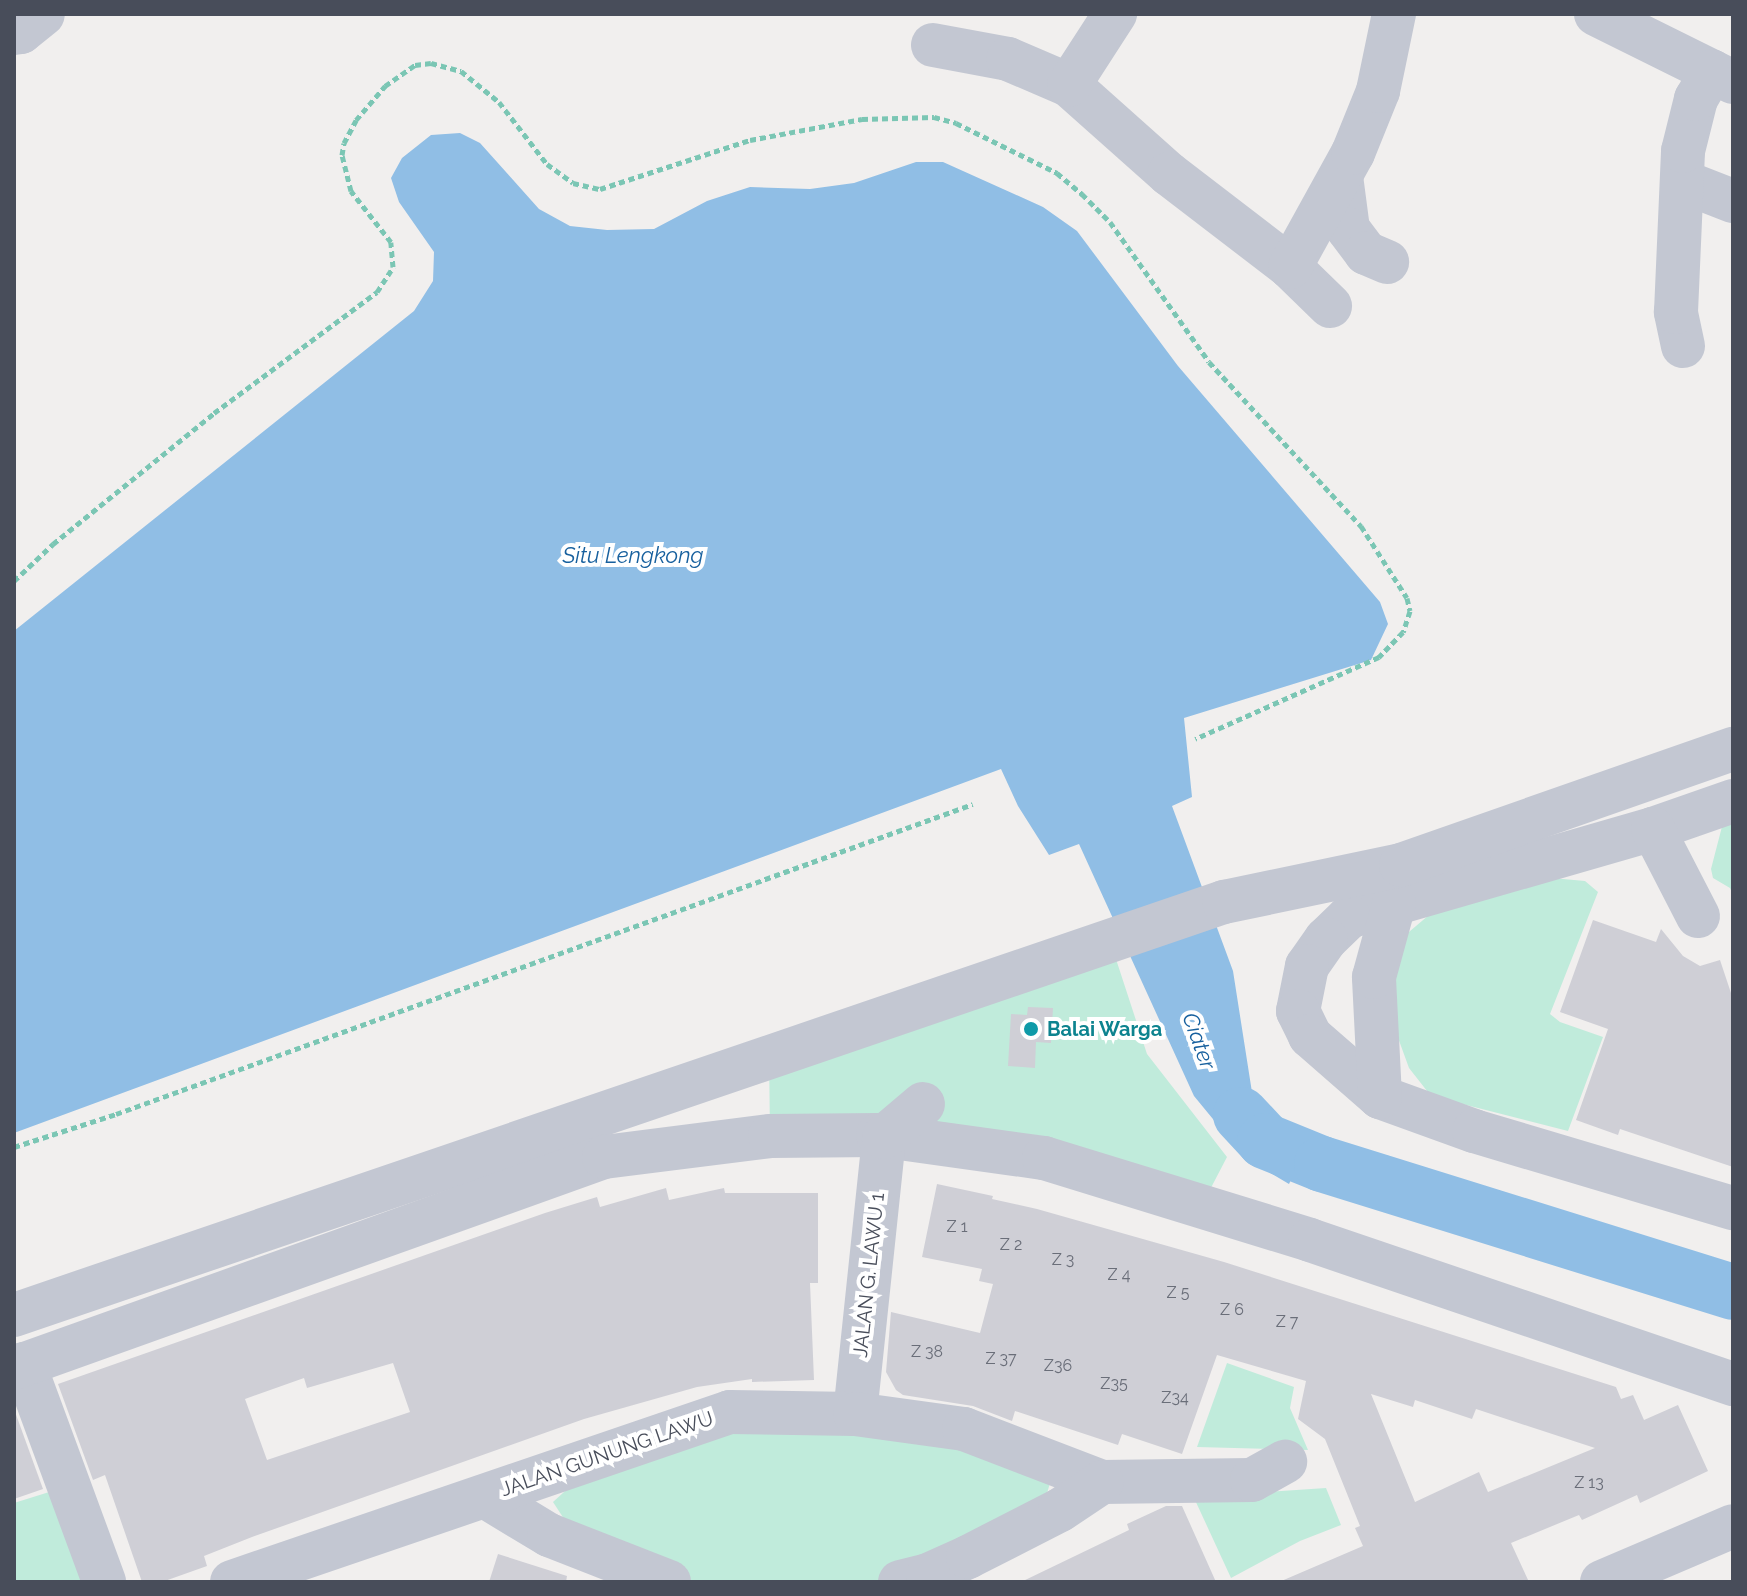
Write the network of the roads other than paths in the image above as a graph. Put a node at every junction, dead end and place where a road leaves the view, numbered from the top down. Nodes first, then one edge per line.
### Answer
1 (43, 14) edge
2 (1115, 14) edge
3 (1394, 14) edge
4 (1596, 14) edge
5 (14, 33) edge
6 (933, 45) dead end
7 (1723, 76) edge
8 (1069, 85) junction
9 (1341, 176) junction
10 (1684, 182) junction
11 (1733, 201) edge
12 (1387, 262) dead end
13 (1290, 267) junction
14 (1330, 306) dead end
15 (1683, 346) dead end
16 (1733, 749) edge
17 (1733, 801) edge
18 (1653, 829) junction
19 (1394, 904) junction
20 (1698, 916) dead end
21 (1380, 1097) junction
22 (923, 1104) dead end
23 (884, 1137) junction
24 (1733, 1208) edge
25 (14, 1315) edge
26 (19, 1366) edge
27 (1733, 1390) edge
28 (855, 1414) junction
29 (1285, 1462) dead end
30 (1102, 1482) junction
31 (486, 1497) junction
32 (1733, 1526) edge
33 (104, 1582) edge
34 (232, 1582) edge
35 (669, 1582) edge
36 (900, 1582) edge
37 (1602, 1582) edge

1 - 5 street
2 - 8 street
3 - 9 street
4 - 7 street
6 - 8 street
7 - 10 street
8 - 13 street
9 - 12 street
9 - 13 street
10 - 11 street
10 - 15 street
13 - 14 street
16 - 25 street
17 - 18 street
18 - 19 street
18 - 20 street
19 - 21 street
19 - 21 street
21 - 24 street
22 - 23 street
23 - 26 street
23 - 27 street
23 - 28 street, JALAN G. LAWU 1
26 - 33 street
28 - 30 street, JALAN GUNUNG LAWU
28 - 31 street, JALAN GUNUNG LAWU
29 - 30 street, JALAN GUNUNG LAWU
30 - 36 street
31 - 34 street, JALAN GUNUNG LAWU
31 - 35 street, JALAN GUNUNG LAWU
32 - 37 street

